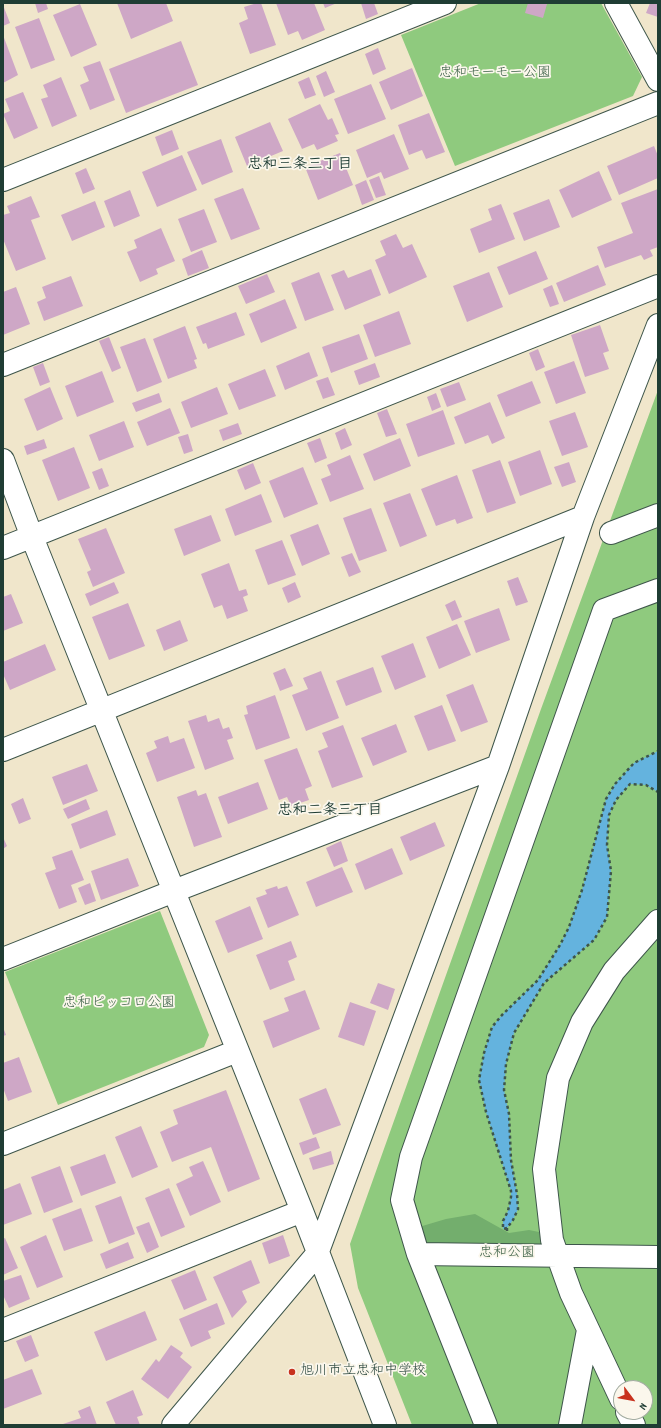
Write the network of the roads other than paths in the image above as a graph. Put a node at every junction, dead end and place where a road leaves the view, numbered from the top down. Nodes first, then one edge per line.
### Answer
1 (445, 3) edge
2 (616, 3) edge
3 (658, 80) edge
4 (658, 103) edge
5 (3, 180) edge
6 (658, 286) edge
7 (658, 325) edge
8 (3, 365) edge
9 (3, 460) edge
10 (658, 515) edge
11 (583, 517) junction
12 (611, 533) dead end
13 (32, 537) junction
14 (3, 548) edge
15 (658, 590) edge
16 (101, 711) junction
17 (3, 750) edge
18 (498, 766) junction
19 (174, 891) junction
20 (658, 921) edge
21 (3, 959) edge
22 (238, 1052) junction
23 (3, 1144) edge
24 (302, 1211) junction
25 (318, 1254) junction
26 (418, 1254) junction
27 (558, 1256) junction
28 (658, 1257) edge
29 (3, 1330) edge
30 (588, 1330) junction
31 (613, 1382) edge
32 (173, 1425) edge
33 (385, 1425) edge
34 (486, 1425) edge
35 (570, 1425) edge

1 - 5 street
2 - 3 street
4 - 8 street
6 - 13 street
7 - 11 street
9 - 13 street
10 - 12 street
11 - 16 street
11 - 18 street
13 - 14 street
13 - 16 street
15 - 26 street
16 - 17 street
16 - 19 street
18 - 19 street
18 - 25 street
19 - 21 street
19 - 22 street
20 - 27 street
22 - 23 street
22 - 24 street
24 - 25 street
24 - 29 street
25 - 32 street
25 - 33 street
26 - 27 street
26 - 34 street
27 - 28 street
27 - 30 street
30 - 31 street
30 - 35 street

